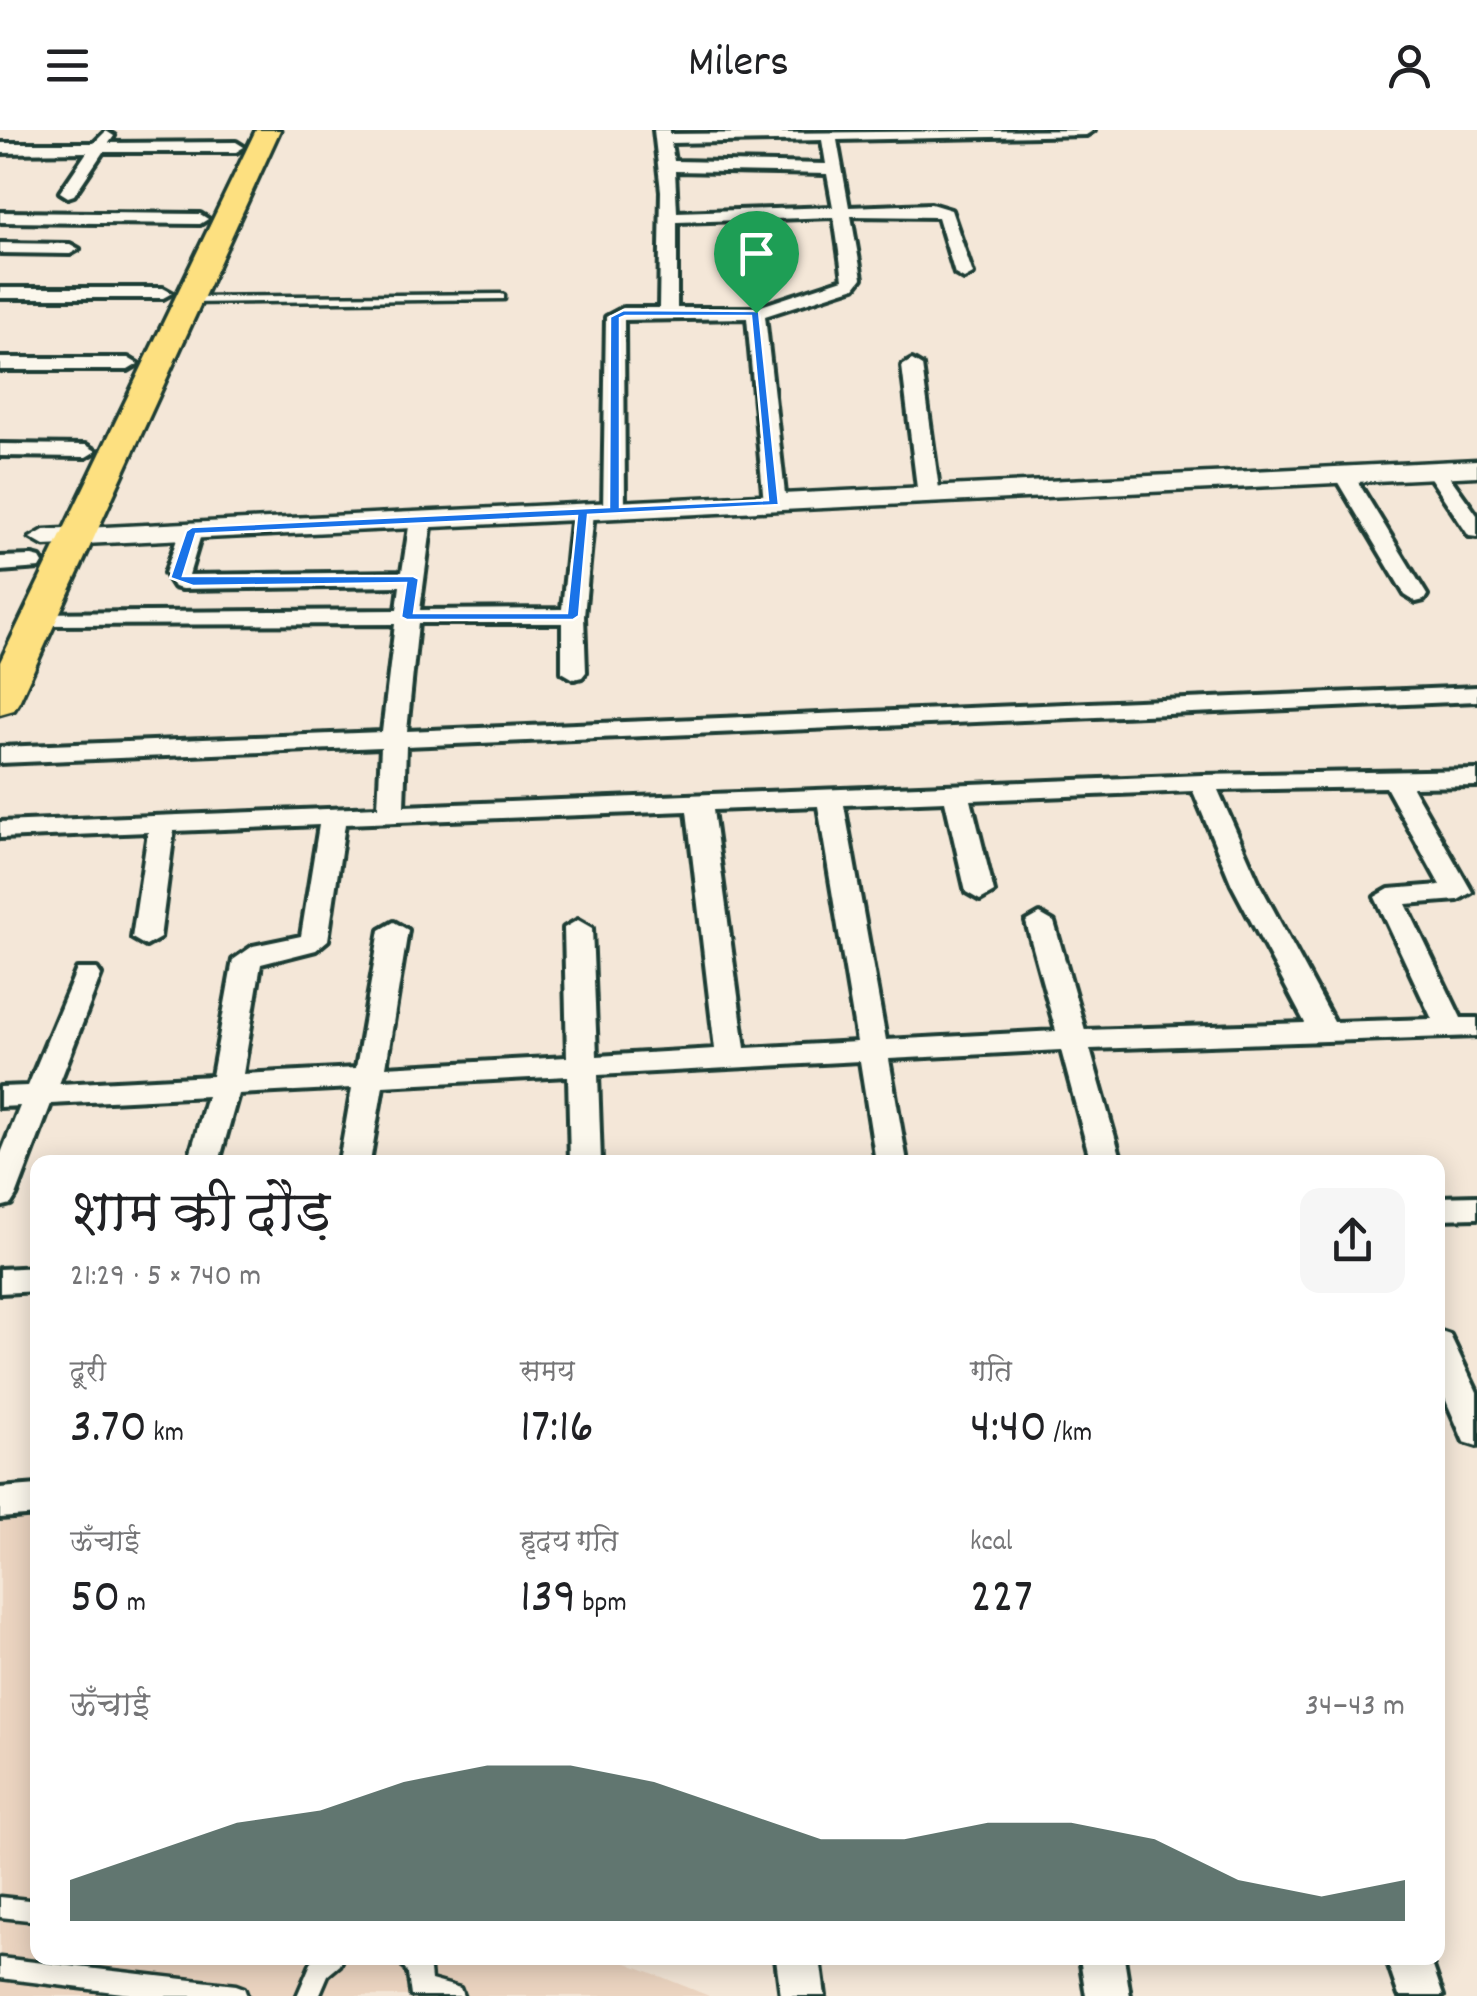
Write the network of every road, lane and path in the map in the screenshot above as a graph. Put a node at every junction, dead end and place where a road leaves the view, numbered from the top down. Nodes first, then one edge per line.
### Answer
1 (9, 130) edge
2 (111, 130) edge
3 (268, 130) edge
4 (1086, 130) edge
5 (911, 133) edge
6 (663, 134) edge
7 (829, 137) junction
8 (240, 139) edge
9 (0, 145) edge
10 (98, 148) junction
11 (666, 166) junction
12 (833, 170) junction
13 (739, 191) junction
14 (68, 192) dead end
15 (840, 212) junction
16 (0, 217) edge
17 (669, 217) junction
18 (200, 219) junction
19 (70, 249) dead end
20 (8, 252) edge
21 (964, 274) dead end
22 (0, 293) edge
23 (175, 296) junction
24 (500, 296) dead end
25 (668, 312) junction
26 (756, 313) junction
27 (0, 364) edge
28 (128, 364) junction
29 (912, 366) dead end
30 (0, 450) edge
31 (86, 450) junction
32 (1477, 468) edge
33 (1435, 470) junction
34 (1343, 474) junction
35 (929, 496) junction
36 (774, 503) junction
37 (614, 510) junction
38 (583, 512) junction
39 (422, 520) junction
40 (192, 531) junction
41 (1477, 531) edge
42 (77, 536) junction
43 (38, 551) junction
44 (0, 564) edge
45 (413, 579) junction
46 (1416, 595) dead end
47 (27, 607) junction
48 (573, 616) junction
49 (407, 617) junction
50 (574, 672) dead end
51 (1477, 694) edge
52 (0, 702) edge
53 (394, 740) junction
54 (0, 754) edge
55 (1477, 778) edge
56 (1395, 780) junction
57 (1202, 784) junction
58 (956, 793) junction
59 (830, 798) junction
60 (700, 803) junction
61 (391, 814) junction
62 (333, 817) junction
63 (162, 823) junction
64 (0, 830) edge
65 (980, 892) dead end
66 (1040, 922) dead end
67 (578, 928) dead end
68 (394, 930) dead end
69 (146, 938) dead end
70 (87, 975) dead end
71 (1464, 1027) edge
72 (1324, 1032) junction
73 (1071, 1040) junction
74 (875, 1050) junction
75 (731, 1057) junction
76 (583, 1065) junction
77 (368, 1077) junction
78 (226, 1084) junction
79 (40, 1094) junction
80 (0, 1096) edge
81 (206, 1155) edge
82 (356, 1155) edge
83 (586, 1155) edge
84 (891, 1155) edge
85 (1105, 1155) edge
86 (0, 1196) edge
87 (1477, 1206) edge
88 (1445, 1208) edge
89 (30, 1279) edge
90 (0, 1281) edge
91 (1445, 1360) edge
92 (1477, 1432) edge
93 (30, 1501) edge
94 (0, 1503) edge
95 (0, 1907) edge
96 (30, 1909) edge
97 (324, 1965) edge
98 (415, 1965) edge
99 (799, 1965) edge
100 (1103, 1965) edge
101 (1410, 1965) edge
102 (0, 1968) edge
103 (422, 1992) edge
104 (236, 1996) edge
105 (308, 1996) edge
106 (452, 1996) edge
107 (803, 1996) edge
108 (1108, 1996) edge
109 (1421, 1996) edge

1 - 9 street
2 - 10 street
3 - 23 main road
4 - 5 street
5 - 7 street
6 - 7 street
6 - 11 street
7 - 12 street
8 - 10 street
8 - 18 main road
9 - 10 street
10 - 14 street
11 - 13 street
11 - 17 street
12 - 13 street
12 - 15 street
13 - 15 street
13 - 17 street
15 - 21 street
15 - 26 street
16 - 18 street
17 - 25 street
18 - 23 main road
19 - 20 street
22 - 23 street
23 - 24 lane
23 - 28 main road
23 - 42 main road
25 - 26 street
25 - 37 street
26 - 36 street
27 - 28 street
28 - 31 main road
29 - 35 street
30 - 31 street
31 - 43 main road
32 - 33 street
33 - 34 street
33 - 41 street
34 - 35 street
34 - 46 street
35 - 36 street
36 - 37 street
37 - 38 street
38 - 39 street
38 - 48 street
39 - 40 street
39 - 45 street
40 - 42 street
40 - 45 street
42 - 43 street
42 - 47 main road
43 - 44 street
43 - 47 main road
45 - 49 street
47 - 49 street
47 - 52 main road
48 - 49 street
48 - 50 street
49 - 53 street
51 - 53 street
53 - 54 street
53 - 61 street
55 - 56 street
56 - 57 street
56 - 71 street
57 - 58 street
57 - 72 street
58 - 59 street
58 - 65 street
59 - 60 street
59 - 74 street
60 - 61 street
60 - 75 street
61 - 62 street
62 - 63 street
62 - 78 street
63 - 64 street
63 - 69 street
66 - 73 street
67 - 76 street
68 - 77 street
70 - 79 street
71 - 72 street
72 - 73 street
73 - 74 street
73 - 85 street
74 - 75 street
74 - 84 street
75 - 76 street
76 - 77 street
76 - 83 street
77 - 78 street
77 - 82 street
78 - 79 street
78 - 81 street
79 - 80 street
79 - 86 street
87 - 88 street
89 - 90 street
91 - 92 street
93 - 94 street
95 - 96 lane
97 - 105 lane
98 - 103 lane
99 - 107 street
100 - 108 street
101 - 109 street
102 - 104 lane
103 - 106 lane

